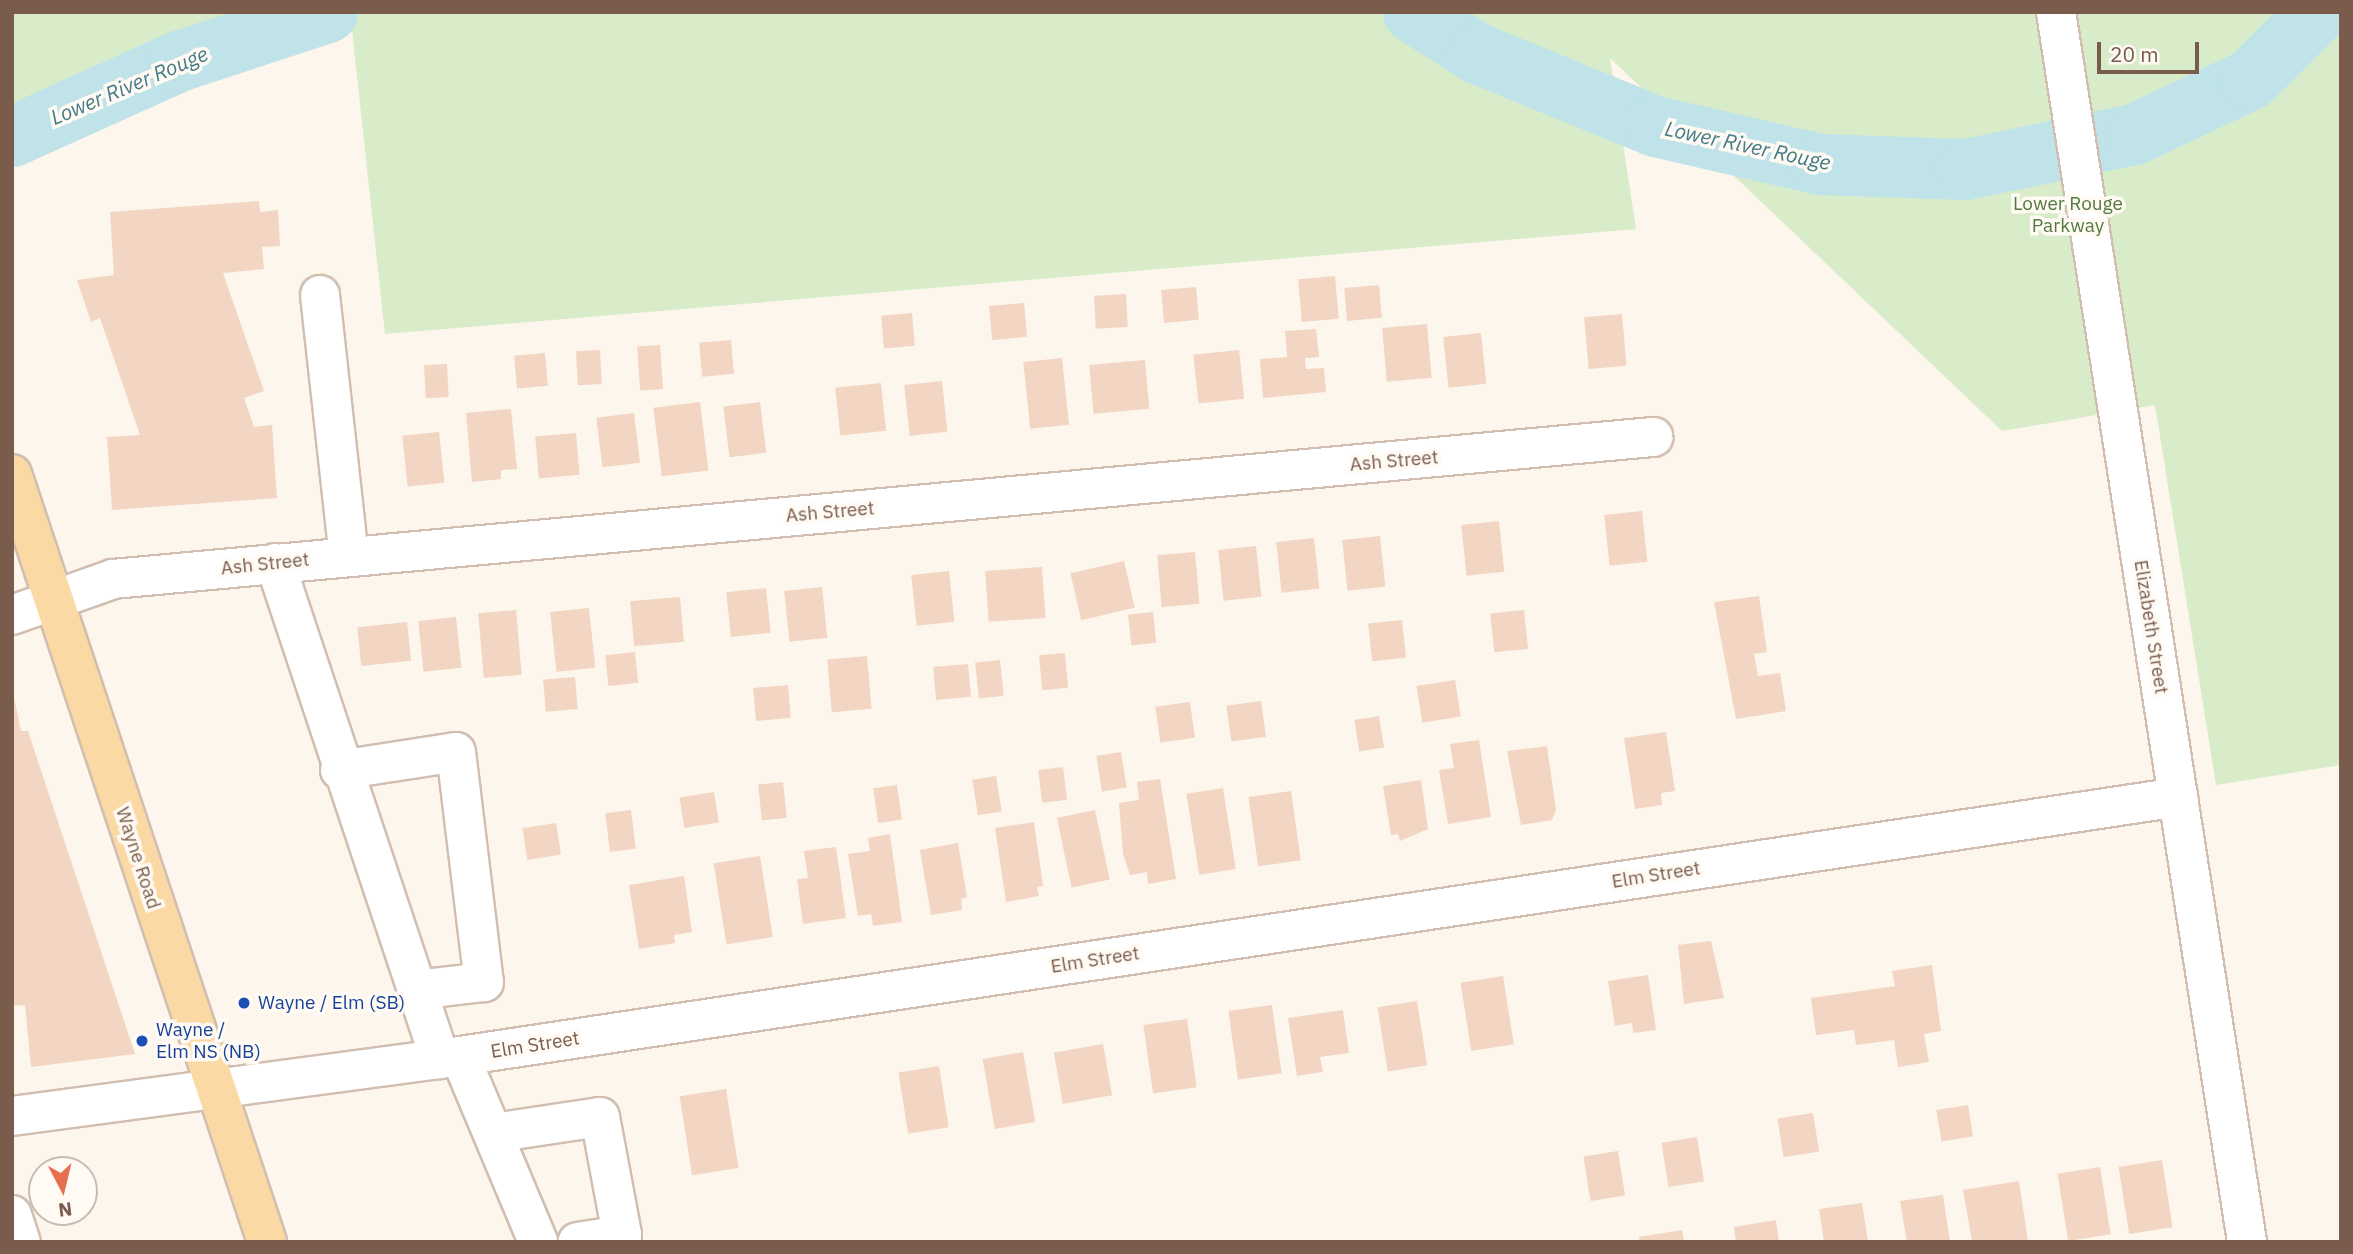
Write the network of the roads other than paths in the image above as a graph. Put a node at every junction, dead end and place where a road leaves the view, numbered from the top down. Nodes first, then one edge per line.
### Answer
1 (2056, 12) edge
2 (320, 295) dead end
3 (1653, 437) dead end
4 (12, 474) edge
5 (349, 556) junction
6 (275, 563) junction
7 (52, 598) junction
8 (12, 615) edge
9 (340, 770) junction
10 (2178, 797) junction
11 (416, 990) junction
12 (450, 1057) junction
13 (216, 1090) junction
14 (12, 1116) edge
15 (493, 1133) junction
16 (12, 1215) edge
17 (22, 1242) edge
18 (267, 1242) edge
19 (538, 1242) edge
20 (578, 1242) edge
21 (2247, 1242) edge

1 - 10 street, Elizabeth Street
2 - 5 street
3 - 5 street, Ash Street
4 - 7 main road, Wayne Road
5 - 6 street, Ash Street
6 - 7 street, Ash Street
6 - 9 street
7 - 8 street, Ash Street
7 - 13 main road, Wayne Road
9 - 11 street
9 - 11 street
10 - 12 street, Elm Street
10 - 21 street, Elizabeth Street
11 - 12 street
12 - 13 street, Elm Street
12 - 15 street
13 - 14 street, Elm Street
13 - 18 main road, Wayne Road
15 - 19 street
15 - 20 street
16 - 17 street

